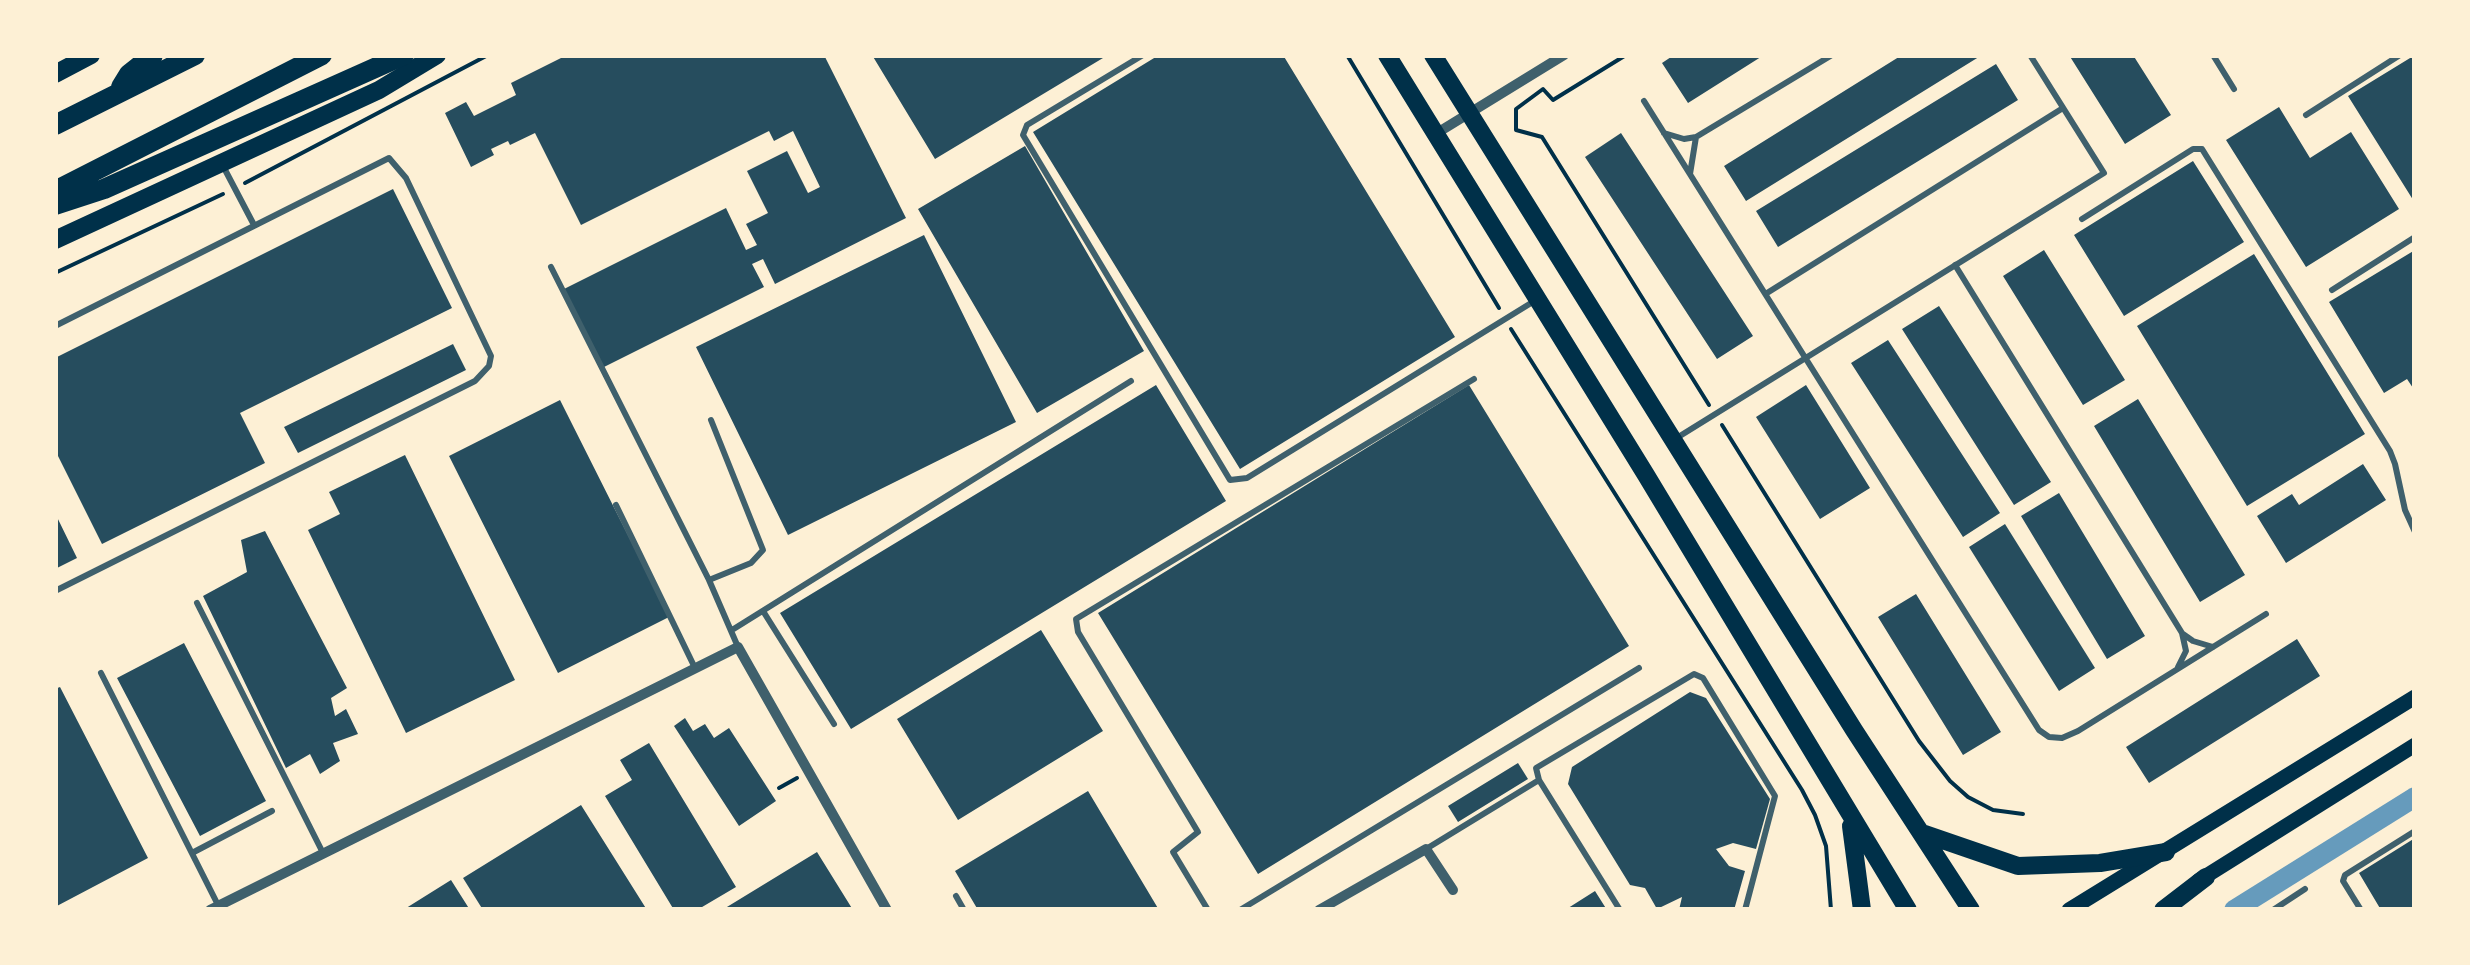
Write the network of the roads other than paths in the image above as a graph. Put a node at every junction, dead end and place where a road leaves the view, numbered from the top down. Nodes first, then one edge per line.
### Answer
1 (91, 55) edge
2 (153, 55) edge
3 (195, 55) edge
4 (322, 55) edge
5 (404, 55) edge
6 (437, 55) edge
7 (1144, 55) edge
8 (1387, 55) edge
9 (1433, 55) edge
10 (1564, 55) edge
11 (1832, 55) edge
12 (2030, 55) edge
13 (2213, 55) edge
14 (2400, 55) edge
15 (55, 74) edge
16 (2234, 89) dead end
17 (117, 93) junction
18 (1644, 102) dead end
19 (2063, 108) junction
20 (1470, 112) junction
21 (2306, 115) dead end
22 (55, 125) edge
23 (1663, 132) junction
24 (1437, 133) junction
25 (1696, 137) junction
26 (221, 162) junction
27 (1690, 175) junction
28 (55, 191) edge
29 (55, 205) edge
30 (2082, 219) dead end
31 (254, 225) junction
32 (2415, 237) edge
33 (55, 240) edge
34 (1955, 265) junction
35 (551, 267) dead end
36 (2332, 290) dead end
37 (1767, 292) junction
38 (1538, 299) junction
39 (55, 326) edge
40 (1804, 359) junction
41 (1474, 379) dead end
42 (1131, 381) dead end
43 (711, 420) dead end
44 (1673, 441) junction
45 (616, 505) dead end
46 (2415, 532) edge
47 (710, 580) junction
48 (55, 591) edge
49 (197, 603) dead end
50 (763, 611) junction
51 (2266, 614) dead end
52 (732, 630) junction
53 (2182, 633) junction
54 (738, 647) junction
55 (2214, 647) junction
56 (695, 668) junction
57 (1639, 668) dead end
58 (2177, 670) junction
59 (101, 674) dead end
60 (2415, 697) edge
61 (834, 724) dead end
62 (2415, 744) edge
63 (1538, 780) junction
64 (272, 812) dead end
65 (1849, 817) junction
66 (2415, 831) edge
67 (1922, 833) junction
68 (1426, 849) junction
69 (2166, 852) junction
70 (192, 853) junction
71 (324, 854) junction
72 (2206, 877) junction
73 (2306, 889) dead end
74 (1453, 890) dead end
75 (956, 896) dead end
76 (214, 908) edge
77 (884, 909) edge
78 (1322, 909) edge
79 (964, 910) edge
80 (1208, 910) edge
81 (1240, 910) edge
82 (1620, 910) edge
83 (1744, 910) edge
84 (1862, 910) edge
85 (1908, 910) edge
86 (1971, 910) edge
87 (2068, 910) edge
88 (2152, 910) edge
89 (2162, 910) edge
90 (2273, 910) edge
91 (2361, 910) edge

1 - 15 main road
2 - 17 highway
3 - 17 highway
4 - 28 highway
5 - 29 highway
6 - 26 main road
7 - 38 lane
8 - 24 main road
9 - 20 main road
10 - 20 street
11 - 25 lane
12 - 19 lane
13 - 16 lane
14 - 21 lane
17 - 22 highway
18 - 23 lane
19 - 34 lane
19 - 37 lane
20 - 24 street
20 - 44 main road
23 - 25 lane
23 - 27 lane
24 - 38 main road
25 - 27 lane
26 - 31 lane
26 - 33 main road
27 - 37 lane
30 - 46 lane
31 - 39 lane
31 - 48 lane
32 - 36 lane
34 - 40 lane
34 - 53 lane
35 - 47 lane
37 - 40 lane
38 - 65 main road
40 - 44 lane
40 - 58 lane
41 - 80 lane
42 - 50 lane
43 - 47 lane
44 - 67 main road
45 - 56 lane
47 - 52 lane
49 - 71 lane
50 - 52 lane
50 - 61 lane
51 - 55 lane
52 - 54 lane
53 - 55 lane
53 - 58 lane
54 - 56 street
54 - 77 street
55 - 58 lane
56 - 71 street
57 - 81 lane
59 - 70 lane
60 - 69 main road
62 - 72 main road
63 - 68 lane
63 - 82 lane
63 - 83 lane
64 - 70 lane
65 - 84 main road
65 - 85 main road
66 - 91 lane
67 - 69 main road
67 - 86 main road
68 - 74 street
68 - 78 street
69 - 87 main road
70 - 76 lane
71 - 76 street
72 - 88 main road
72 - 89 main road
73 - 90 lane
75 - 79 lane

